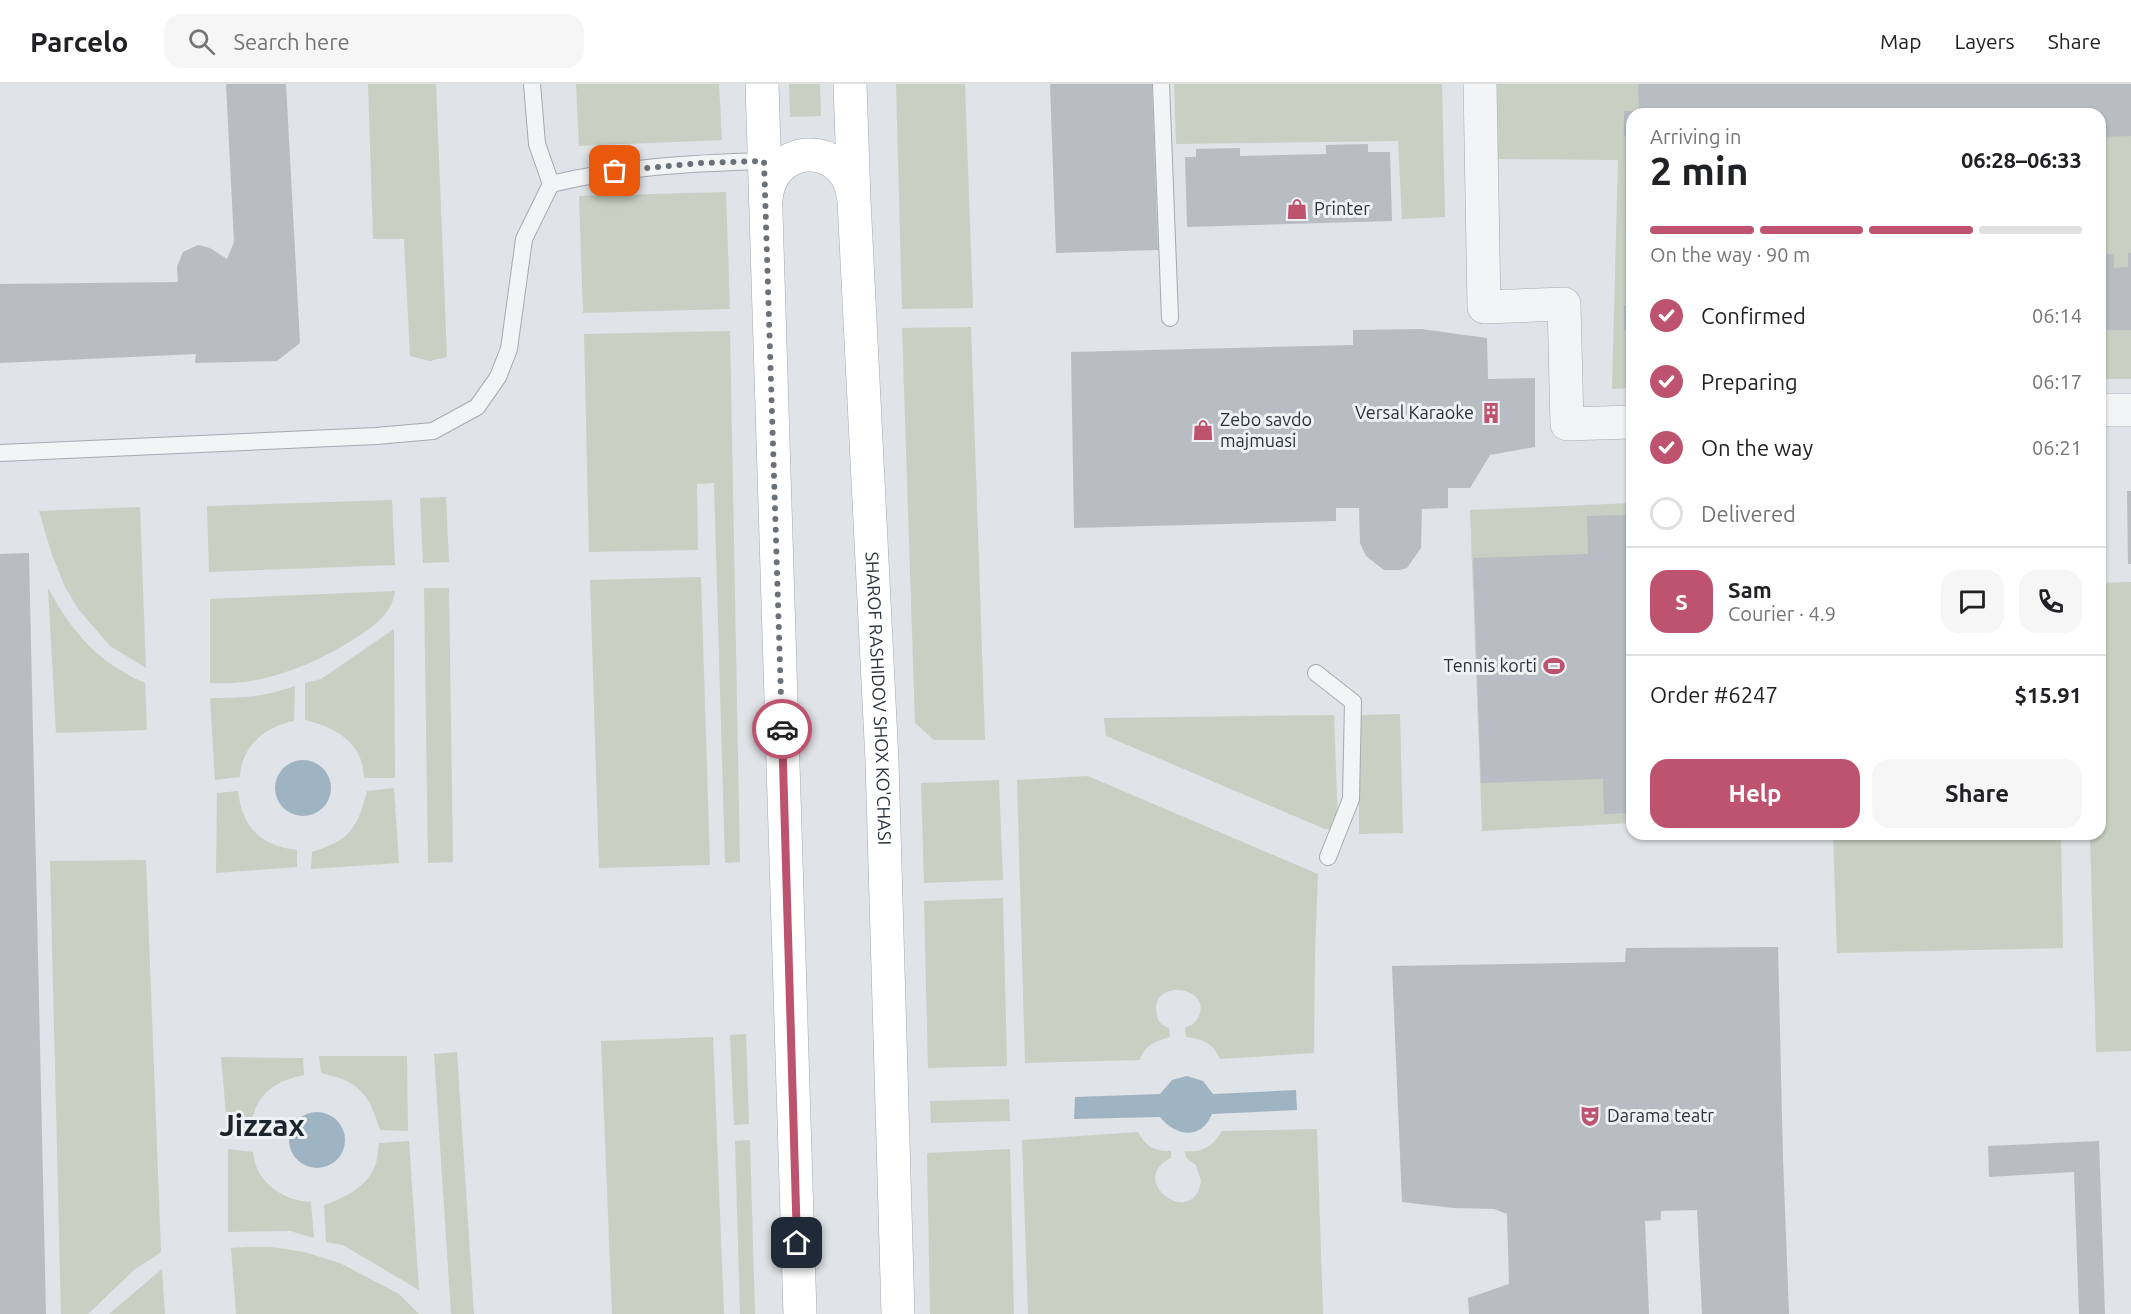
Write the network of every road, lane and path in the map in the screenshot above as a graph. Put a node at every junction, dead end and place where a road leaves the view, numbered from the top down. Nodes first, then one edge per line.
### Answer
1 (532, 84) edge
2 (762, 84) edge
3 (850, 84) edge
4 (1161, 84) edge
5 (1480, 84) edge
6 (764, 161) junction
7 (551, 184) junction
8 (854, 200) junction
9 (765, 202) junction
10 (1170, 318) dead end
11 (2106, 410) edge
12 (2131, 410) edge
13 (1626, 422) edge
14 (0, 453) edge
15 (1316, 673) dead end
16 (1328, 857) dead end
17 (800, 1314) edge
18 (898, 1314) edge

1 - 7 lane
2 - 6 main road
3 - 8 main road, SHAROF RASHIDOV SHOX KO'CHASI
4 - 10 lane
5 - 13 street
6 - 7 lane
6 - 9 main road
7 - 14 lane
8 - 9 main road
8 - 18 main road, SHAROF RASHIDOV SHOX KO'CHASI
9 - 17 main road
11 - 12 street
15 - 16 lane

